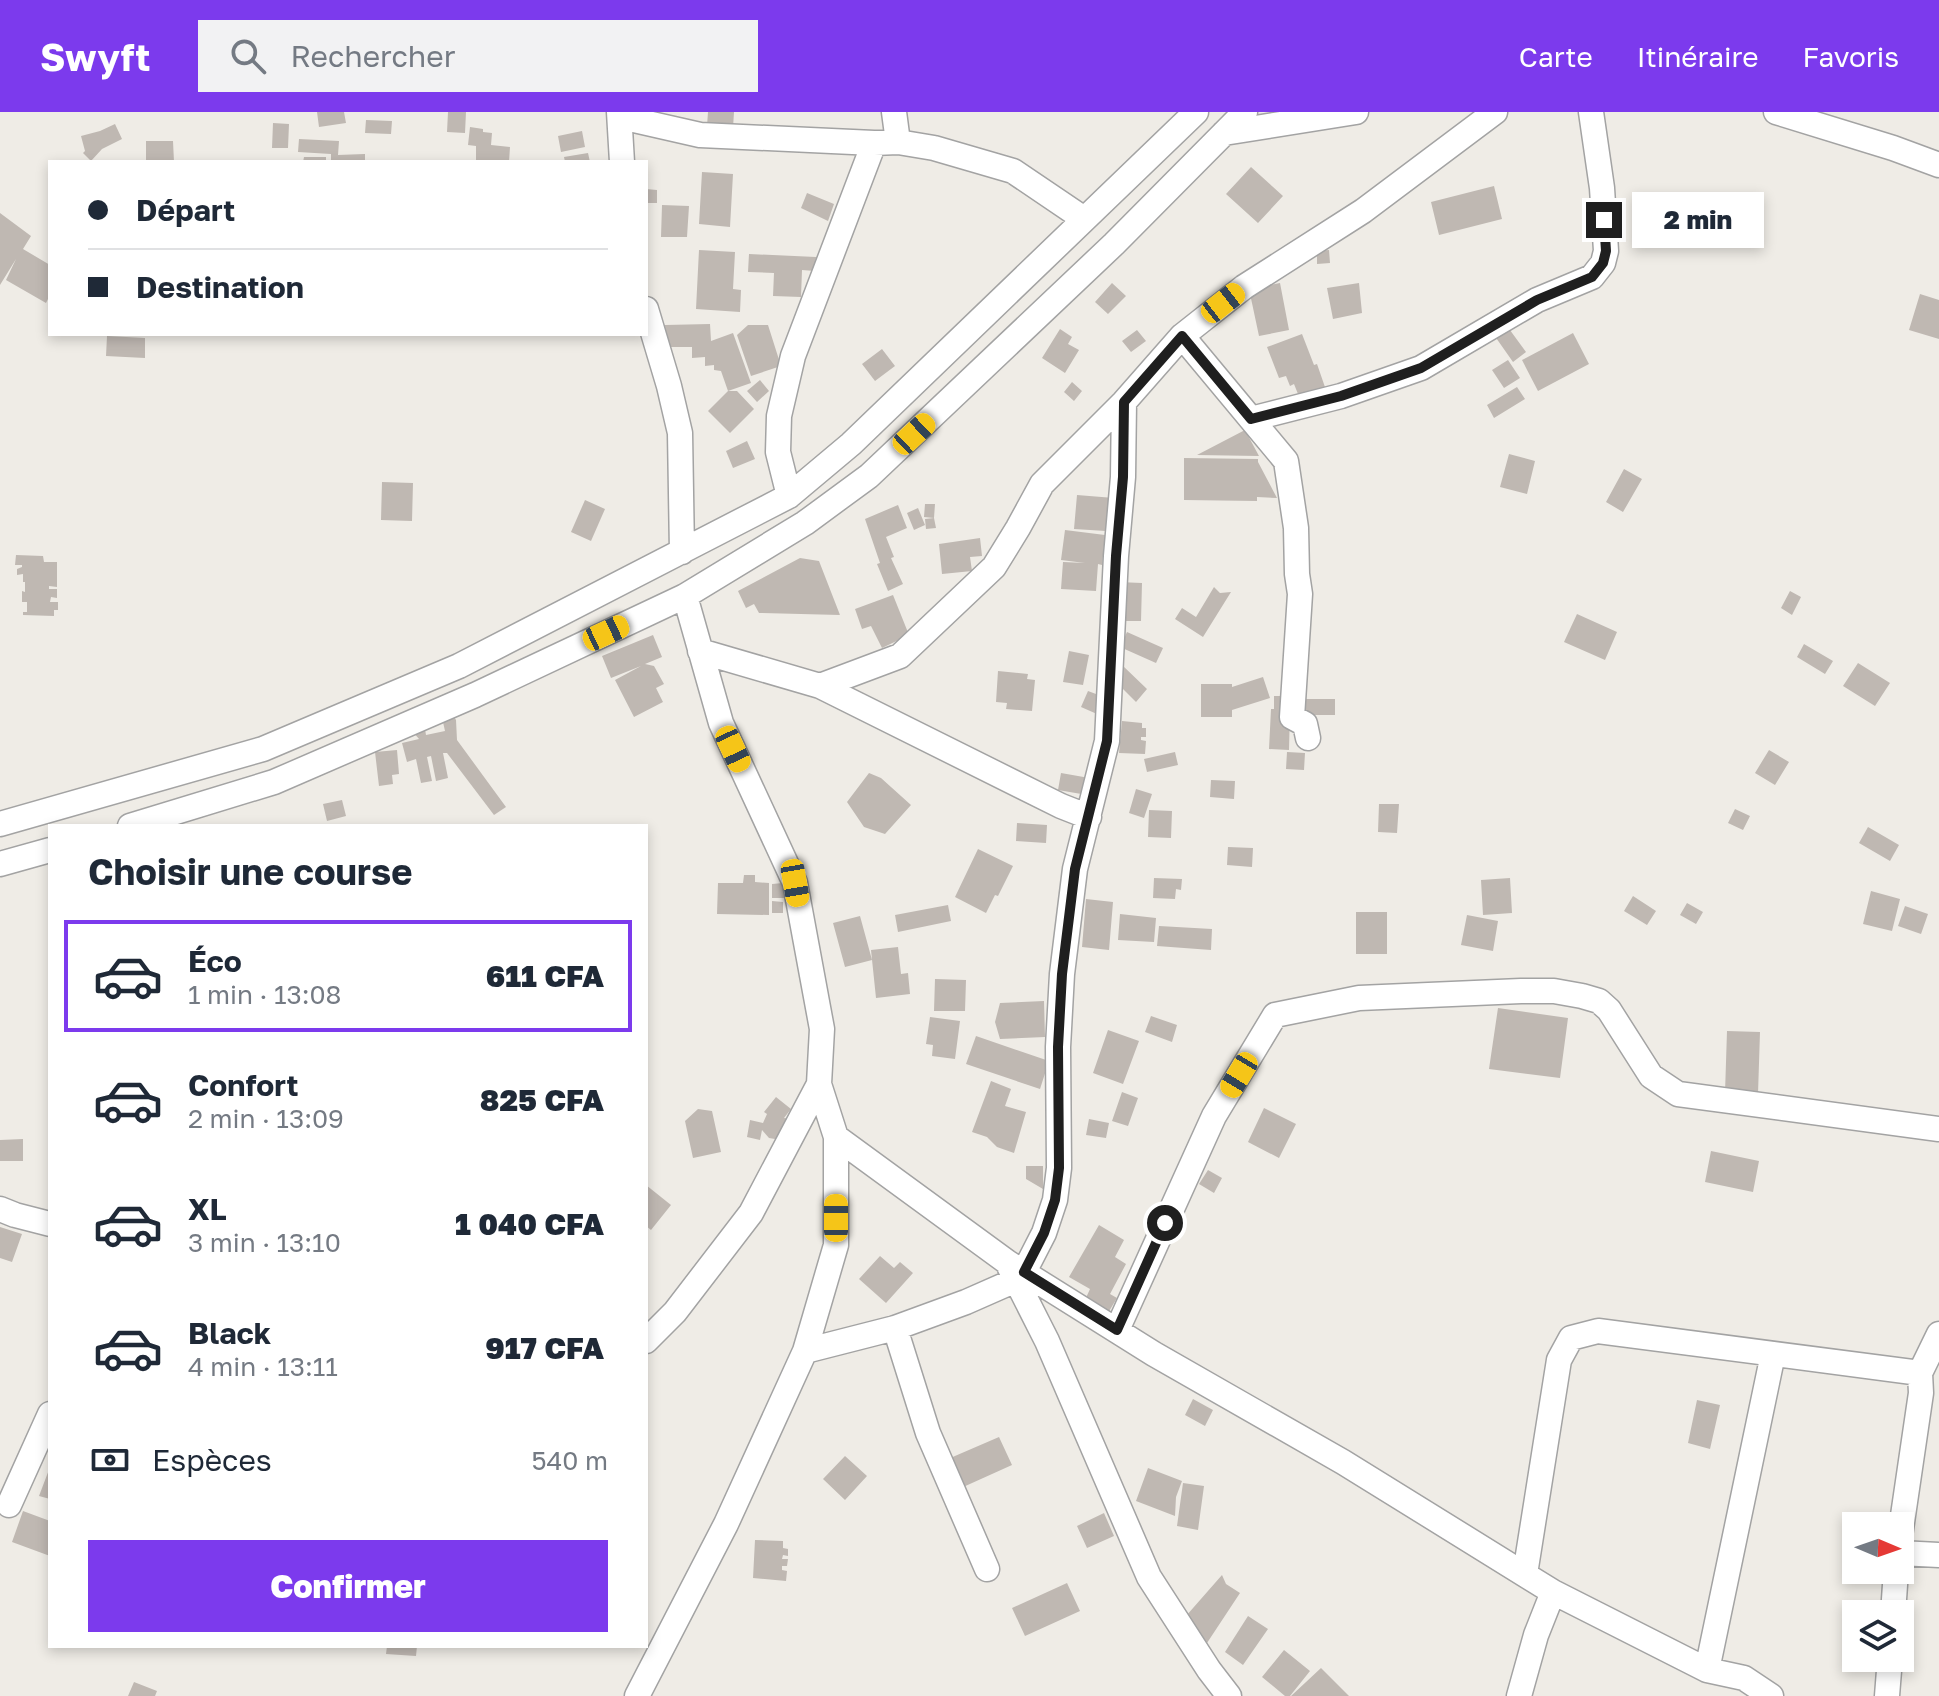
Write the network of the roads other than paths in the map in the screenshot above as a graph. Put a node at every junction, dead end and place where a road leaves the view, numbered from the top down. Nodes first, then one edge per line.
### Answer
1 (894, 112) edge
2 (1196, 112) edge
3 (1245, 112) edge
4 (1356, 112) edge
5 (1495, 112) edge
6 (1591, 112) edge
7 (1776, 112) edge
8 (620, 114) edge
9 (1224, 133) junction
10 (886, 143) junction
11 (622, 160) edge
12 (1939, 165) edge
13 (1084, 219) junction
14 (648, 316) edge
15 (1182, 336) junction
16 (1124, 402) junction
17 (1251, 419) junction
18 (789, 496) junction
19 (682, 552) junction
20 (685, 596) junction
21 (700, 651) junction
22 (820, 686) junction
23 (1308, 738) dead end
24 (1089, 817) junction
25 (0, 824) edge
26 (137, 824) edge
27 (48, 851) edge
28 (0, 864) edge
29 (819, 1084) junction
30 (1939, 1129) edge
31 (836, 1137) junction
32 (0, 1209) edge
33 (48, 1223) edge
34 (1016, 1271) junction
35 (895, 1328) junction
36 (1117, 1330) junction
37 (1939, 1334) edge
38 (648, 1339) edge
39 (805, 1351) junction
40 (1773, 1354) junction
41 (1927, 1387) edge
42 (48, 1418) edge
43 (9, 1505) dead end
44 (1904, 1512) edge
45 (1914, 1554) edge
46 (1939, 1555) edge
47 (987, 1569) dead end
48 (1525, 1574) junction
49 (1553, 1592) junction
50 (1707, 1670) junction
51 (1889, 1672) edge
52 (637, 1696) edge
53 (1229, 1696) edge
54 (1519, 1696) edge
55 (1771, 1696) edge
56 (1887, 1696) edge

1 - 10 street
2 - 13 street
3 - 9 street
4 - 9 street
5 - 15 street
6 - 17 street
7 - 12 street
8 - 10 street
8 - 11 street
9 - 20 street
10 - 13 street
10 - 18 street
13 - 18 street
14 - 19 street
15 - 16 street
15 - 17 street
16 - 22 street
16 - 24 street
17 - 23 street
18 - 19 street
19 - 25 street
20 - 21 street
20 - 26 street
21 - 22 street
21 - 29 street
22 - 24 street
24 - 34 street
27 - 28 street
29 - 31 street
29 - 38 street
30 - 36 street
31 - 34 street
31 - 39 street
32 - 33 street
34 - 35 street
34 - 36 street
34 - 53 street
35 - 39 street
35 - 47 street
36 - 48 street
37 - 41 street
39 - 52 street
40 - 41 street
40 - 48 street
40 - 50 street
41 - 44 street
42 - 43 street
45 - 46 street
48 - 49 street
49 - 50 street
49 - 54 street
50 - 55 street
51 - 56 street

